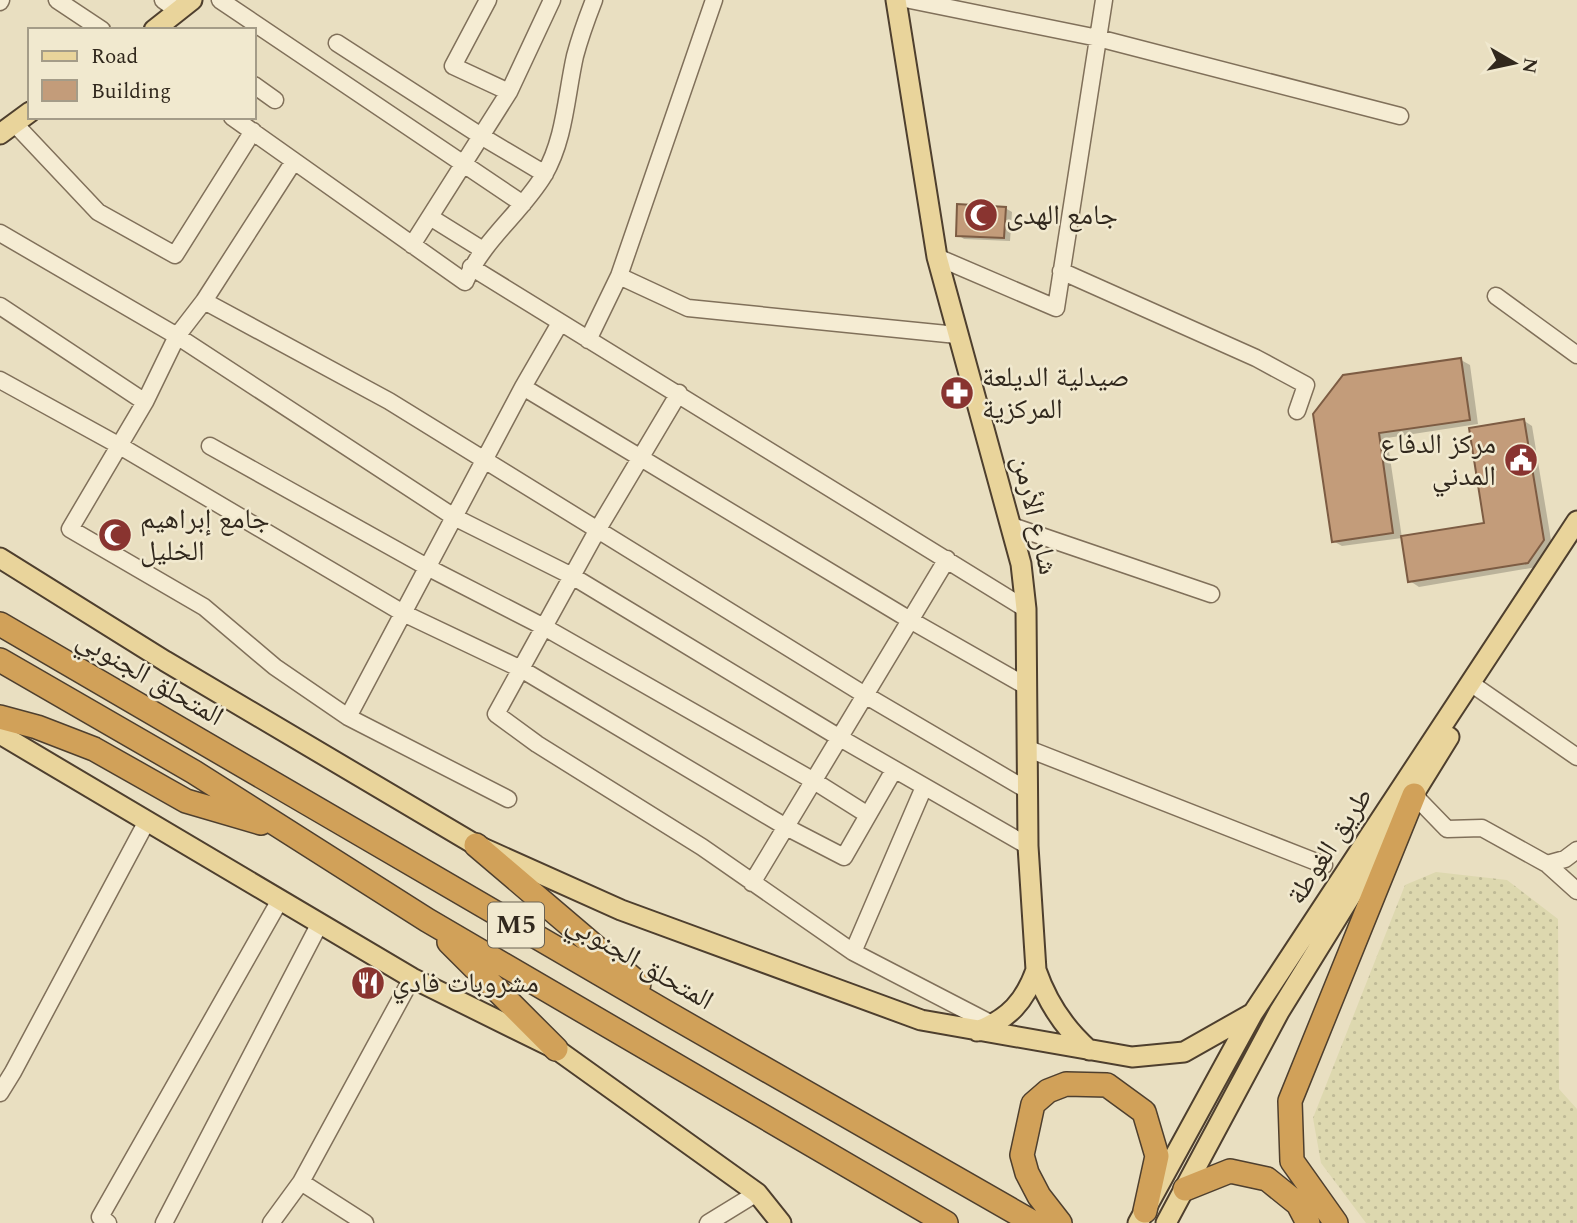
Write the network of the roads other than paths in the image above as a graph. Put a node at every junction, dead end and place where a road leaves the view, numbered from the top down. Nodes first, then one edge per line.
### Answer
1 (57, 0) edge
2 (220, 0) edge
3 (488, 0) edge
4 (552, 0) edge
5 (594, 0) edge
6 (714, 0) edge
7 (896, 0) edge
8 (910, 0) edge
9 (1104, 0) edge
10 (100, 28) edge
11 (1098, 38) junction
12 (337, 43) dead end
13 (256, 86) edge
14 (509, 92) junction
15 (275, 100) dead end
16 (1400, 116) dead end
17 (235, 119) edge
18 (15, 123) edge
19 (253, 131) junction
20 (481, 136) junction
21 (295, 161) junction
22 (464, 163) junction
23 (544, 174) junction
24 (523, 204) junction
25 (430, 217) junction
26 (0, 233) edge
27 (412, 245) junction
28 (483, 250) junction
29 (937, 257) junction
30 (471, 267) junction
31 (1061, 271) junction
32 (619, 276) junction
33 (1496, 296) dead end
34 (204, 301) junction
35 (0, 306) edge
36 (560, 323) junction
37 (957, 335) junction
38 (177, 336) junction
39 (588, 340) junction
40 (1577, 355) edge
41 (0, 380) edge
42 (523, 387) junction
43 (679, 393) junction
44 (145, 402) junction
45 (1297, 411) dead end
46 (120, 446) junction
47 (210, 446) dead end
48 (639, 459) junction
49 (484, 461) junction
50 (454, 517) junction
51 (1577, 521) edge
52 (1012, 526) junction
53 (597, 529) junction
54 (1577, 543) edge
55 (0, 558) edge
56 (947, 559) junction
57 (427, 568) junction
58 (572, 576) junction
59 (1211, 594) dead end
60 (1026, 609) junction
61 (403, 613) junction
62 (910, 620) junction
63 (0, 624) edge
64 (544, 628) junction
65 (0, 660) edge
66 (521, 669) junction
67 (1026, 686) junction
68 (1479, 689) junction
69 (866, 695) junction
70 (0, 717) edge
71 (348, 717) junction
72 (0, 734) edge
73 (840, 738) junction
74 (1026, 748) junction
75 (1577, 757) edge
76 (894, 770) junction
77 (814, 781) junction
78 (924, 787) junction
79 (1027, 790) junction
80 (1414, 795) junction
81 (508, 799) dead end
82 (868, 815) junction
83 (148, 821) junction
84 (786, 827) junction
85 (290, 831) junction
86 (476, 845) junction
87 (1028, 845) junction
88 (1577, 850) edge
89 (1547, 864) junction
90 (1324, 865) dead end
91 (752, 883) junction
92 (1577, 891) edge
93 (280, 900) junction
94 (427, 920) junction
95 (320, 923) junction
96 (853, 952) junction
97 (1036, 970) junction
98 (412, 978) junction
99 (1253, 1013) junction
100 (669, 1014) junction
101 (986, 1028) junction
102 (556, 1049) junction
103 (1089, 1050) junction
104 (0, 1093) edge
105 (301, 1182) junction
106 (1185, 1189) junction
107 (757, 1192) junction
108 (1141, 1217) edge
109 (275, 1218) edge
110 (108, 1223) edge
111 (164, 1223) edge
112 (292, 1223) edge
113 (365, 1223) edge
114 (708, 1223) edge
115 (781, 1223) edge
116 (946, 1223) edge
117 (1034, 1223) edge
118 (1060, 1223) edge
119 (1166, 1223) edge
120 (1308, 1223) edge
121 (1336, 1223) edge

1 - 10 street
2 - 22 street
3 - 14 street
4 - 14 street
5 - 23 street
6 - 32 street
7 - 29 main road, شارع الأرمن
8 - 11 street
9 - 11 street
11 - 16 street
11 - 31 street
12 - 20 street
13 - 15 street
14 - 20 street
17 - 19 street
18 - 19 street
19 - 21 street
20 - 22 street
20 - 23 street
21 - 27 street
21 - 34 street
22 - 24 street
22 - 25 street
23 - 24 street
24 - 28 street
25 - 27 street
25 - 28 street
26 - 38 street
27 - 30 street
28 - 30 street
29 - 31 street
29 - 37 main road, شارع الأرمن
30 - 36 street
31 - 45 street
32 - 37 street
32 - 39 street
33 - 40 street
34 - 38 street
34 - 49 street
35 - 44 street
36 - 39 street
36 - 42 street
37 - 52 main road, شارع الأرمن
38 - 44 street
38 - 50 street
39 - 43 street
41 - 46 street
42 - 48 street
42 - 49 street
43 - 48 street
43 - 56 street
44 - 46 street
46 - 61 street
46 - 71 street
47 - 57 street
48 - 53 street
48 - 62 street
49 - 50 street
49 - 53 street
50 - 57 street
50 - 58 street
51 - 99 main road, طريق الغوطة
52 - 59 street
52 - 60 main road, شارع الأرمن
53 - 58 street
53 - 69 street
54 - 68 main road
55 - 86 main road
56 - 60 street
56 - 62 street
57 - 61 street
57 - 64 street
58 - 64 street
58 - 73 street
60 - 67 main road, شارع الأرمن
61 - 66 street
61 - 71 street
62 - 67 street
62 - 69 street
63 - 100 highway, المتحلق الجنوبي / M5
64 - 66 street
64 - 77 street
65 - 85 highway, M5
66 - 84 street
66 - 91 street
67 - 74 main road, شارع الأرمن
68 - 75 street
68 - 80 main road
69 - 73 street
69 - 79 street
70 - 85 highway
71 - 81 street
72 - 83 main road
73 - 76 street
73 - 77 street
74 - 79 main road, شارع الأرمن
74 - 90 street
76 - 78 street
76 - 82 street
77 - 82 street
77 - 84 street
78 - 87 street
78 - 96 street
79 - 87 main road, شارع الأرمن
80 - 89 street
80 - 106 main road
80 - 121 highway
82 - 84 street
83 - 93 main road
83 - 104 street
84 - 91 street
85 - 94 highway, M5
86 - 100 highway
86 - 101 main road
87 - 97 main road, شارع الأرمن
88 - 89 street
89 - 92 street
91 - 96 street
93 - 95 main road
93 - 110 street
94 - 102 highway
94 - 116 highway, M5
95 - 98 main road
95 - 111 street
96 - 101 street
97 - 101 main road, شارع الأرمن
97 - 103 main road, شارع الأرمن
98 - 102 main road
98 - 105 street
99 - 103 main road
99 - 108 main road, طريق الغوطة
100 - 117 highway, المتحلق الجنوبي / M5
101 - 103 main road
102 - 107 main road
105 - 109 street
105 - 113 street
106 - 119 main road
106 - 120 highway
107 - 114 street
107 - 115 main road
108 - 118 highway
109 - 112 street

